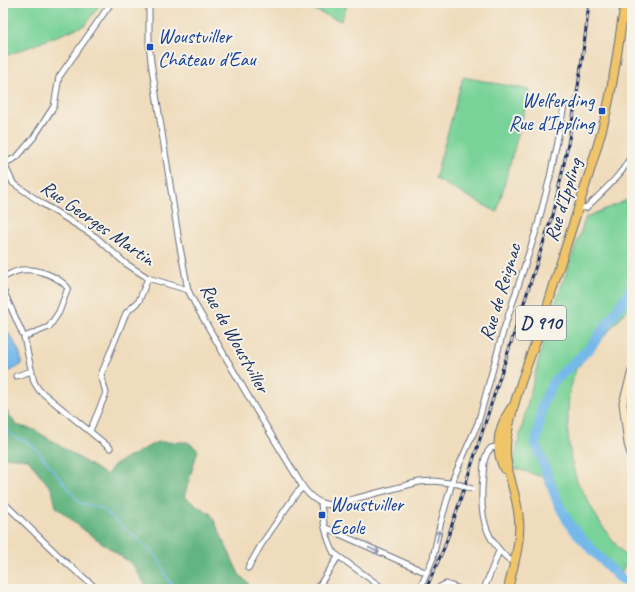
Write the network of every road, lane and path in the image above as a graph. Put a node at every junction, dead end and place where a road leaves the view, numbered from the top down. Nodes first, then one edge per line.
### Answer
1 (111, 3) edge
2 (149, 3) edge
3 (625, 3) edge
4 (632, 11) edge
5 (623, 16) junction
6 (564, 106) dead end
7 (632, 154) edge
8 (3, 164) edge
9 (579, 207) junction
10 (3, 277) edge
11 (148, 278) junction
12 (3, 290) edge
13 (188, 290) junction
14 (24, 337) junction
15 (32, 371) junction
16 (632, 371) edge
17 (16, 376) dead end
18 (90, 431) junction
19 (502, 446) junction
20 (110, 448) dead end
21 (632, 457) edge
22 (451, 483) junction
23 (303, 487) junction
24 (481, 493) junction
25 (3, 502) edge
26 (320, 503) junction
27 (326, 528) junction
28 (499, 551) junction
29 (338, 557) junction
30 (514, 564) junction
31 (248, 568) dead end
32 (427, 573) junction
33 (440, 586) dead end
34 (97, 589) edge
35 (318, 589) edge
36 (384, 589) edge
37 (420, 589) edge
38 (460, 589) edge
39 (484, 589) edge
40 (508, 589) edge

1 - 8 street
2 - 13 street, Rue de Woustviller
3 - 5 main road, Rue d'Ippling / D 910
4 - 5 street
5 - 9 main road, Rue d'Ippling / D 910
6 - 22 street, Rue de Reignac
7 - 9 street
8 - 11 street, Rue Georges Martin
9 - 19 main road, Rue d'Ippling / D 910
10 - 14 street
11 - 13 street, Rue Georges Martin
11 - 18 street
12 - 14 street
13 - 23 street, Rue de Woustviller
14 - 15 street
15 - 17 street
15 - 18 street
16 - 21 street
18 - 20 street
19 - 24 street
19 - 30 main road, Rue d'Ippling / D 910
22 - 24 street, bridge
22 - 26 street
32 -> 22 street, Rue de Reignac
23 - 26 street, Rue de Woustviller
23 - 31 street
24 - 28 street
25 - 34 street
26 - 27 street
27 - 29 street
27 -> 32 street
28 - 30 street
28 - 39 street
29 - 35 street
29 - 36 street
30 - 40 main road, Rue d'Ippling / D 910
32 - 37 street, Rue de Reignac
33 - 38 street

